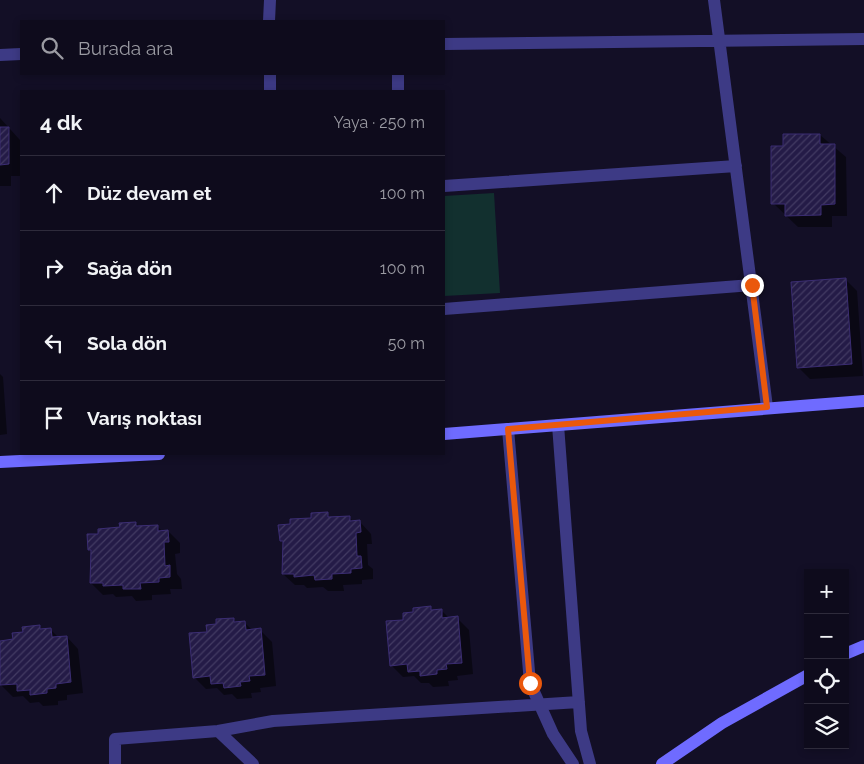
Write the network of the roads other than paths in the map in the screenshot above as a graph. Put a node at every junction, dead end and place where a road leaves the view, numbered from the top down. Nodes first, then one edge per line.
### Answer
1 (270, 0) edge
2 (714, 0) edge
3 (269, 20) edge
4 (864, 39) edge
5 (720, 40) junction
6 (445, 44) edge
7 (20, 54) edge
8 (0, 55) edge
9 (270, 75) edge
10 (398, 75) edge
11 (270, 90) edge
12 (398, 90) edge
13 (736, 166) junction
14 (445, 186) edge
15 (752, 285) junction
16 (445, 309) edge
17 (864, 401) edge
18 (767, 407) junction
19 (558, 424) junction
20 (508, 429) junction
21 (445, 434) edge
22 (139, 455) edge
23 (0, 462) edge
24 (864, 646) edge
25 (849, 652) edge
26 (804, 676) edge
27 (579, 702) junction
28 (539, 704) junction
29 (218, 732) junction
30 (115, 764) edge
31 (253, 764) edge
32 (573, 764) edge
33 (590, 764) edge
34 (662, 764) edge

1 - 3 street
2 - 5 street
4 - 5 street
5 - 6 street
5 - 13 street
7 - 8 street
9 - 11 street
10 - 12 street
13 - 14 street
13 - 15 street
15 - 16 street
15 - 18 street
17 - 18 street
18 - 19 street
19 - 20 street
19 - 27 street
20 - 21 street
20 - 28 street
22 - 23 street
24 - 25 street
26 - 34 street
27 - 28 street
27 - 33 street
28 - 29 street
28 - 32 street
29 - 30 street
29 - 31 street

